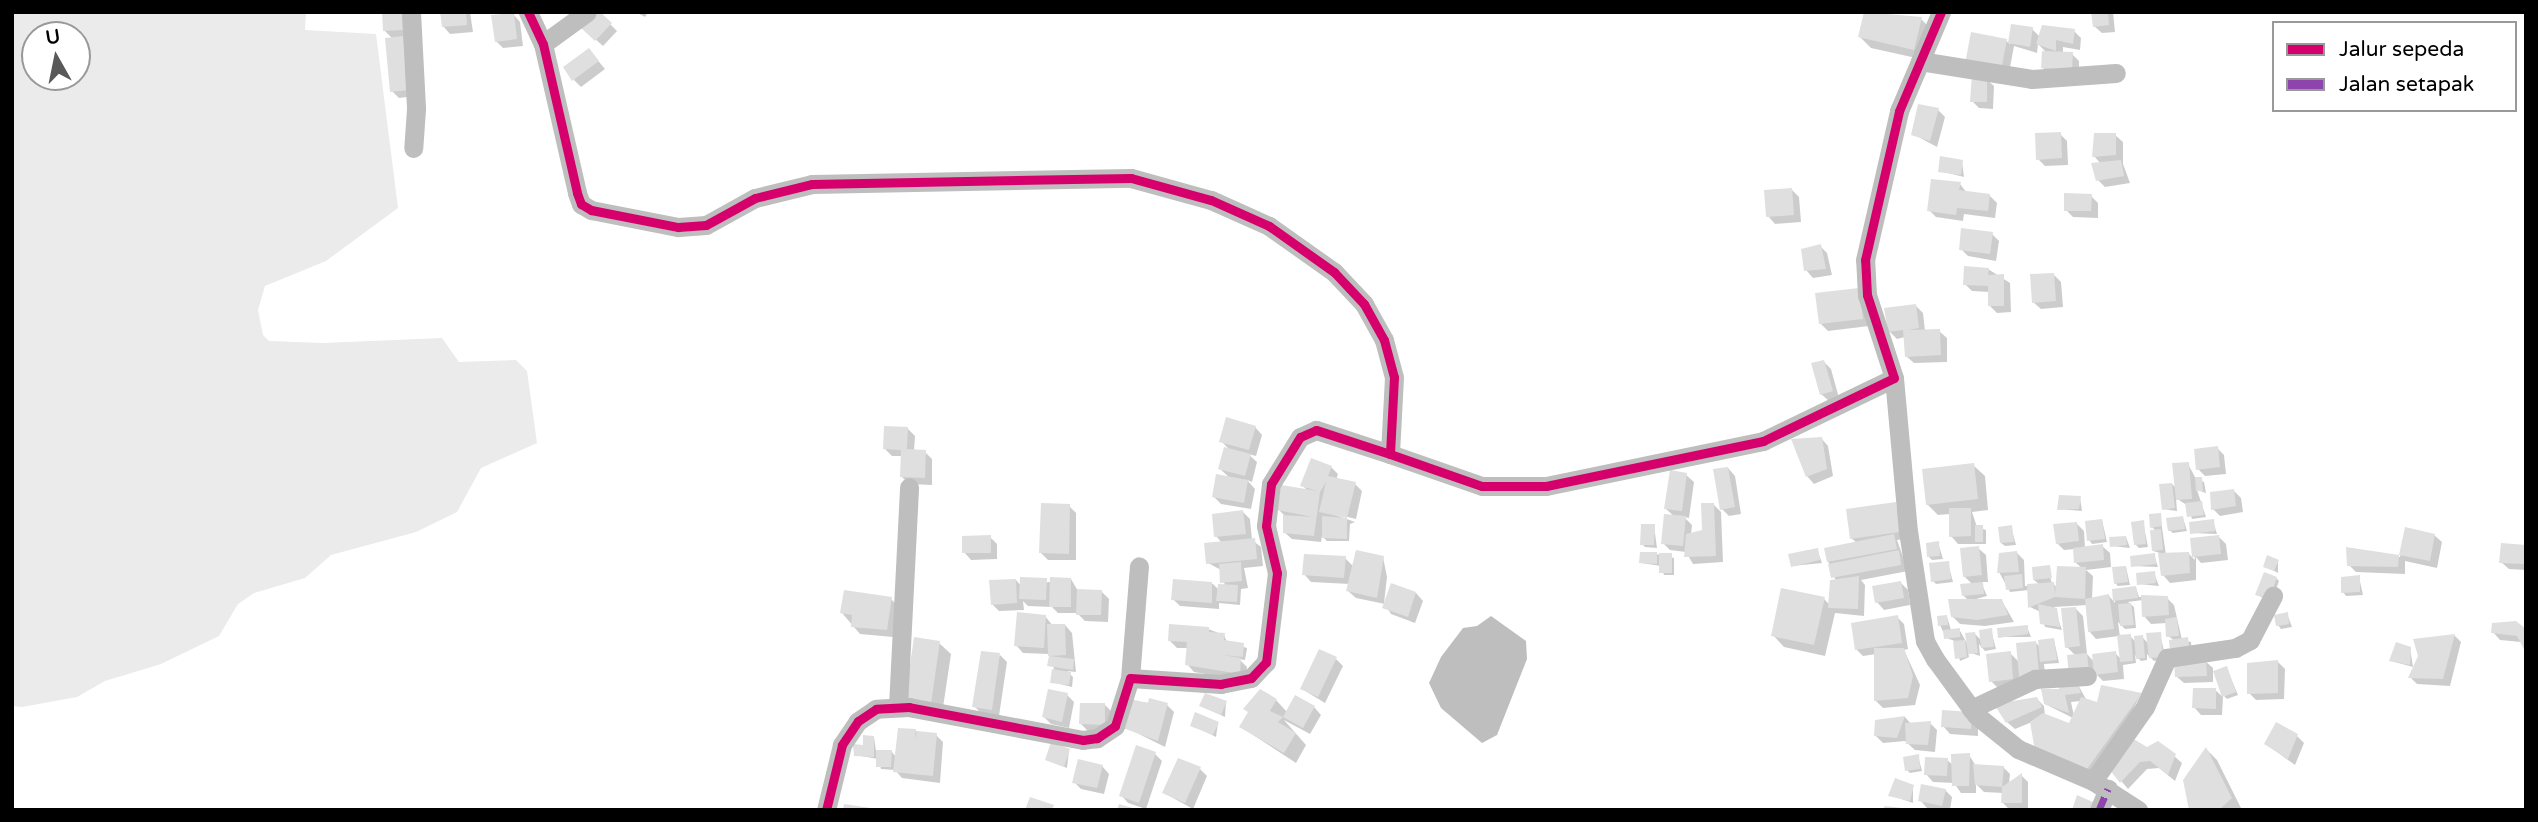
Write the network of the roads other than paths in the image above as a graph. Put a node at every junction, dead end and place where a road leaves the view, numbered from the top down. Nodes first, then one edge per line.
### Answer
1 (411, 12) edge
2 (528, 12) edge
3 (587, 12) edge
4 (1941, 12) edge
5 (543, 44) junction
6 (1920, 61) junction
7 (2116, 73) dead end
8 (413, 148) dead end
9 (1894, 378) junction
10 (1390, 454) junction
11 (909, 487) dead end
12 (1139, 566) dead end
13 (2273, 596) dead end
14 (2087, 676) dead end
15 (1130, 678) junction
16 (898, 706) junction
17 (1971, 709) junction
18 (2100, 785) junction
19 (826, 810) edge
20 (2099, 810) edge
21 (2138, 810) edge

1 - 8 street
2 - 5 street
3 - 5 street
4 - 6 street
5 - 10 street
6 - 7 street
6 - 9 street
9 - 10 street
9 - 17 street
10 - 15 street
11 - 16 street
12 - 15 street
13 - 18 street
14 - 17 street
15 - 16 street
16 - 19 street
17 - 18 street
18 - 20 street
18 - 21 street

